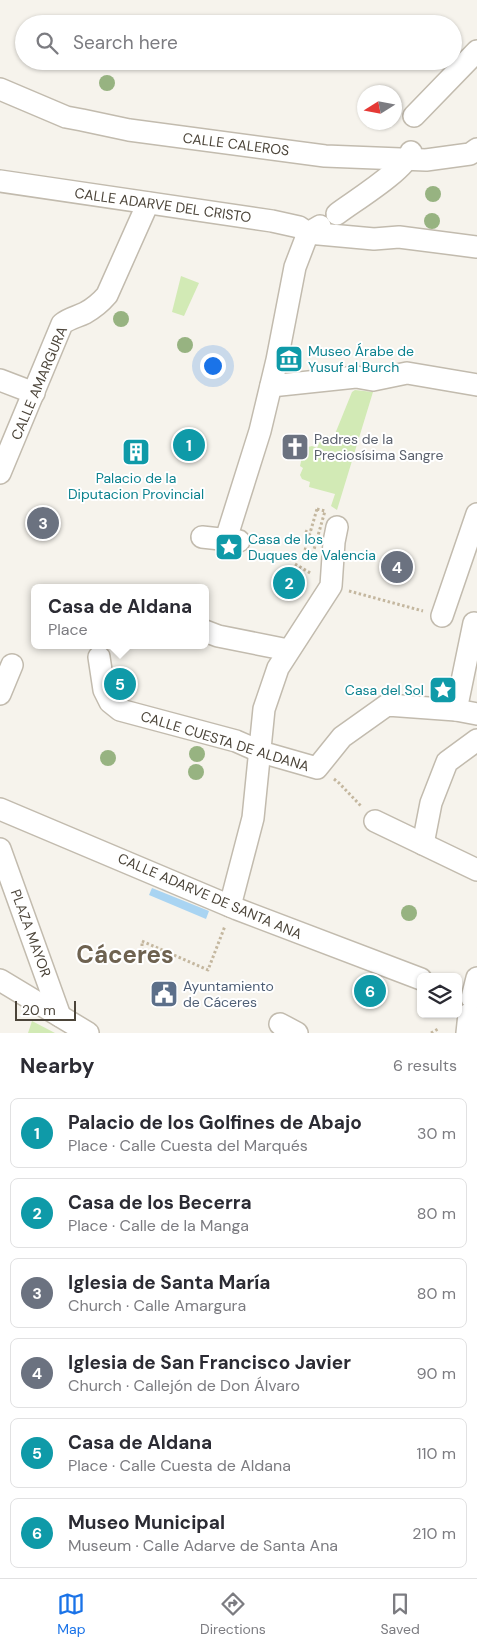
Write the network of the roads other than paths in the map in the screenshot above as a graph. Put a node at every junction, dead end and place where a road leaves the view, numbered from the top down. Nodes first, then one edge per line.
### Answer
1 (477, 51) edge
2 (462, 66) edge
3 (458, 70) edge
4 (0, 89) edge
5 (414, 116) dead end
6 (477, 149) edge
7 (411, 153) junction
8 (0, 182) edge
9 (148, 203) junction
10 (322, 224) junction
11 (477, 247) edge
12 (0, 380) edge
13 (477, 385) edge
14 (271, 386) junction
15 (34, 393) junction
16 (0, 473) edge
17 (477, 514) edge
18 (338, 528) dead end
19 (202, 536) dead end
20 (442, 616) road end
21 (474, 623) dead end
22 (209, 632) edge
23 (288, 650) junction
24 (99, 657) dead end
25 (12, 665) dead end
26 (0, 693) edge
27 (456, 710) junction
28 (477, 714) edge
29 (477, 740) edge
30 (260, 752) junction
31 (0, 809) edge
32 (375, 821) road end
33 (423, 844) junction
34 (0, 849) edge
35 (477, 870) edge
36 (230, 906) junction
37 (417, 979) edge
38 (0, 980) edge
39 (60, 1016) junction
40 (88, 1033) edge

1 - 2 street
3 - 5 street
4 - 7 street, CALLE CALEROS
6 - 7 street, CALLE CALEROS
7 - 10 street
8 - 9 street, CALLE ADARVE DEL CRISTO
9 - 10 street, CALLE ADARVE DEL CRISTO
9 - 15 street, CALLE AMARGURA
10 - 11 street, CALLE ADARVE DEL CRISTO
10 - 14 street
12 - 15 street
13 - 14 street
14 - 19 street
15 - 16 street, CALLE AMARGURA
17 - 20 street
18 - 23 street
21 - 27 street
22 - 23 street
23 - 30 street
24 - 30 street, CALLE CUESTA DE ALDANA
25 - 26 street
27 - 28 street
27 - 30 street, CALLE CUESTA DE ALDANA
29 - 33 street
30 - 36 street
31 - 36 street, CALLE ADARVE DE SANTA ANA
32 - 33 street
33 - 35 street
34 - 39 street, PLAZA MAYOR
36 - 37 street, CALLE ADARVE DE SANTA ANA
38 - 39 street
39 - 40 street

